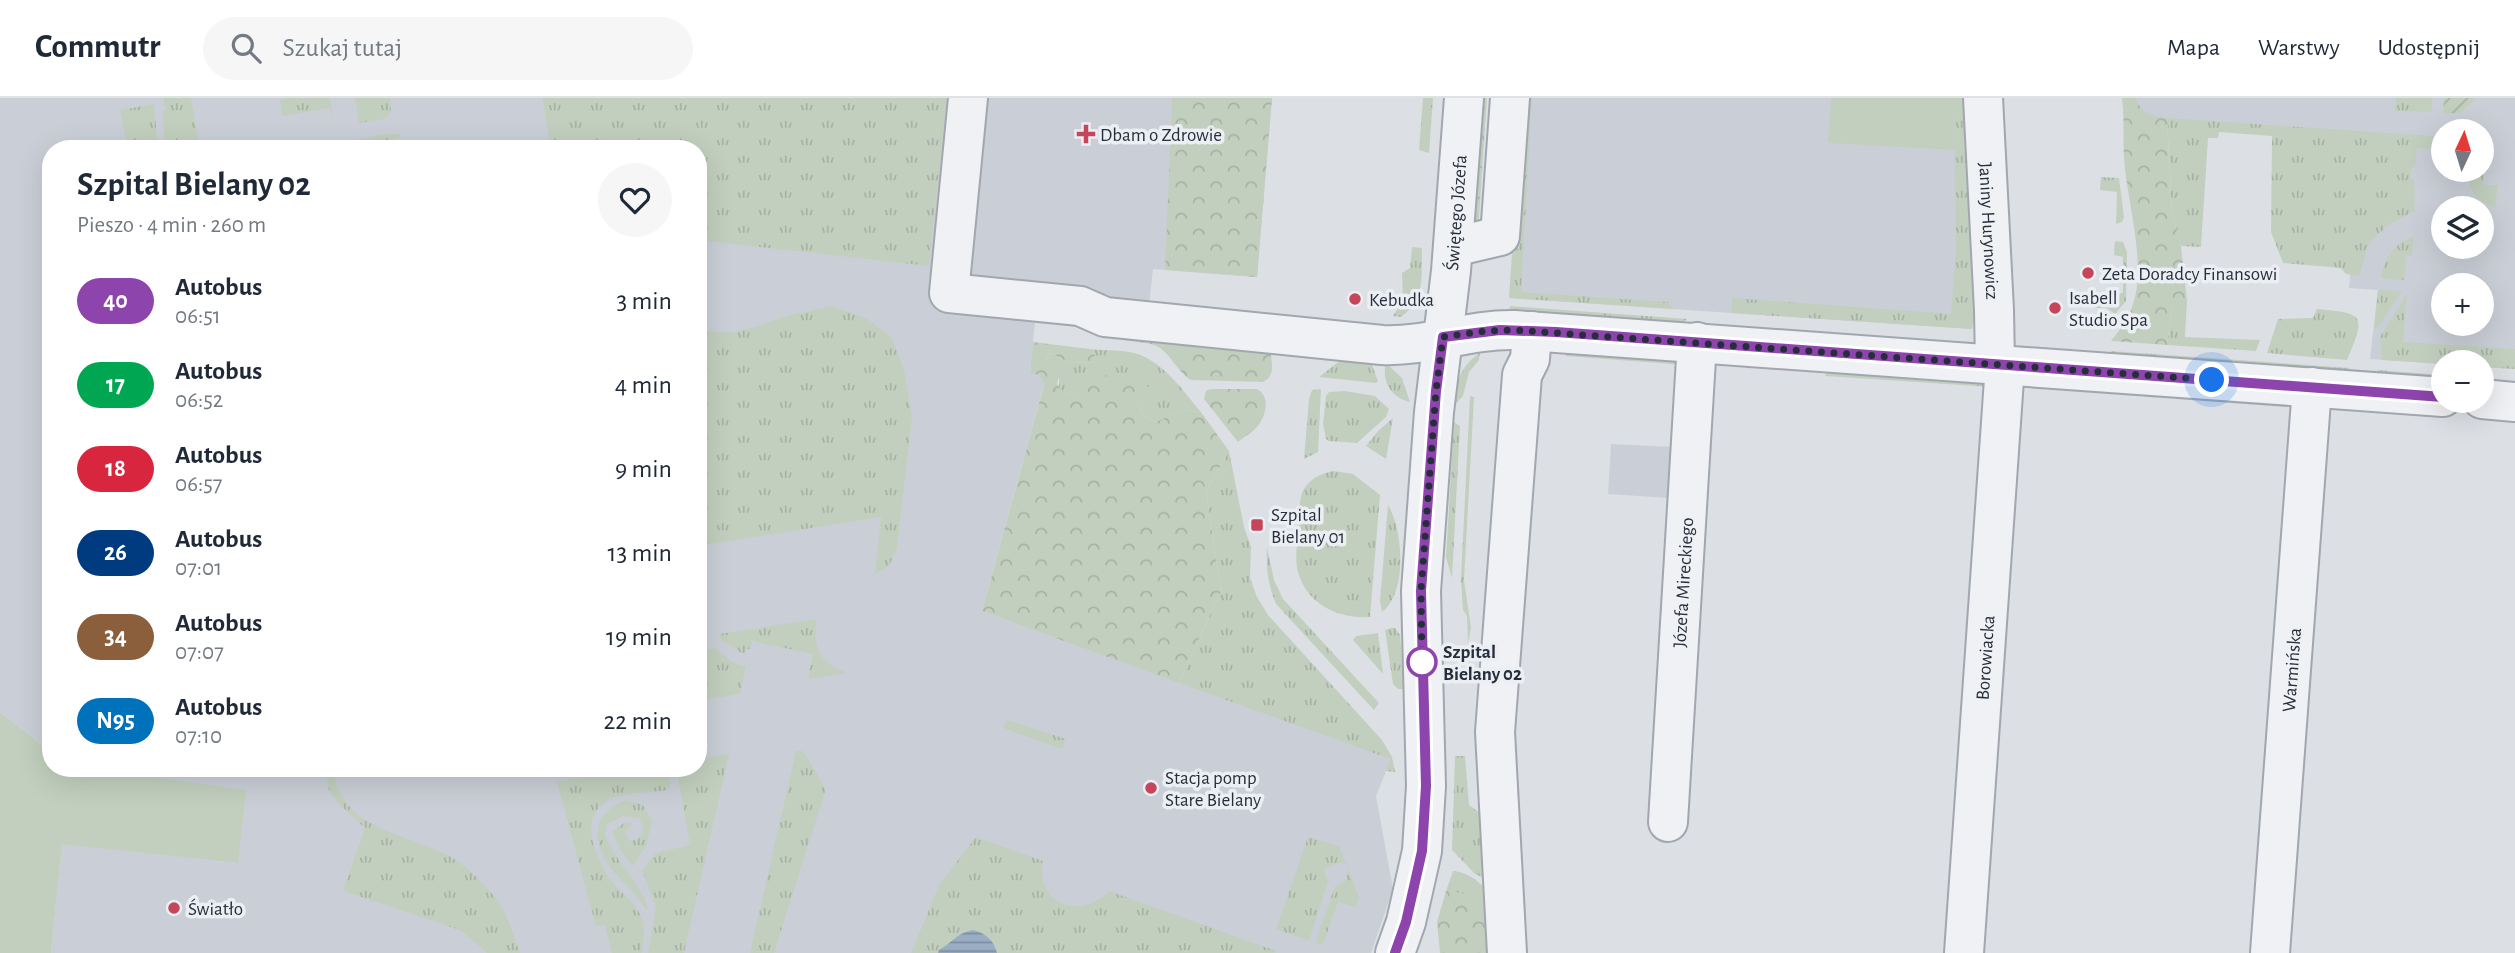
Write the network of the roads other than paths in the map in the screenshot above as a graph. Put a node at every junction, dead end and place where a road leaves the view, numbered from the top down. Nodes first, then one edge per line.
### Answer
1 (968, 98) edge
2 (1464, 98) edge
3 (1510, 98) edge
4 (1983, 98) edge
5 (1453, 247) junction
6 (1532, 331) junction
7 (1443, 337) junction
8 (1697, 342) junction
9 (2000, 364) junction
10 (2312, 387) junction
11 (2431, 396) edge
12 (2494, 400) edge
13 (2515, 402) edge
14 (1668, 822) dead end
15 (1395, 953) edge
16 (1507, 953) edge
17 (1964, 953) edge
18 (2270, 953) edge

1 - 7 street
2 - 5 street, Świętego Józefa
3 - 5 street
4 - 9 street, Janiny Hurynowicz
5 - 7 street, Świętego Józefa
6 - 7 street
6 - 8 street
6 - 16 street
7 - 15 street, Świętego Józefa
8 - 9 street
8 - 14 street, Józefa Mireckiego
9 - 10 street
9 - 17 street, Borowiacka
10 - 11 street
10 - 18 street, Warmińska
12 - 13 street

